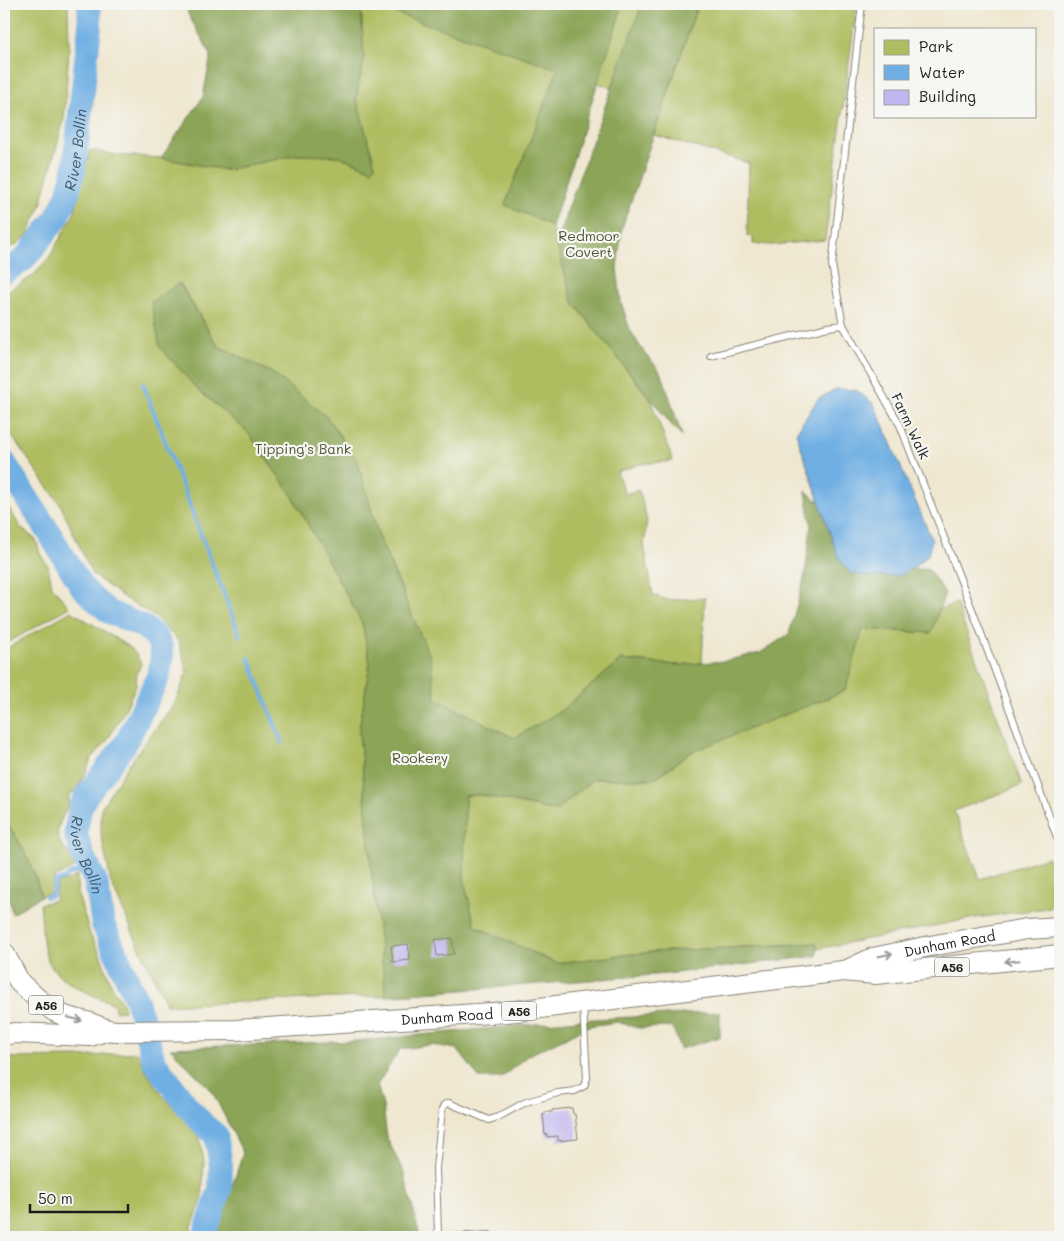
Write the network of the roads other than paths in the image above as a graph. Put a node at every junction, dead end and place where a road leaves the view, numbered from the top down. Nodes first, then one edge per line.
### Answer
1 (862, 4) edge
2 (843, 325) junction
3 (711, 356) dead end
4 (1060, 846) edge
5 (1060, 927) edge
6 (4, 953) edge
7 (1060, 956) edge
8 (843, 971) junction
9 (582, 1003) junction
10 (111, 1030) junction
11 (4, 1035) edge
12 (489, 1234) dead end

1 - 2 lane, Farm Walk
2 - 3 lane
2 - 4 lane, Farm Walk
8 -> 5 highway, Dunham Road / A56
6 -> 10 highway, Dunham Road / A56
7 -> 8 highway, Dunham Road / A56
8 - 9 highway, Dunham Road / A56
9 - 10 highway, Dunham Road / A56
9 - 12 lane
10 - 11 highway, Dunham Road / A56

